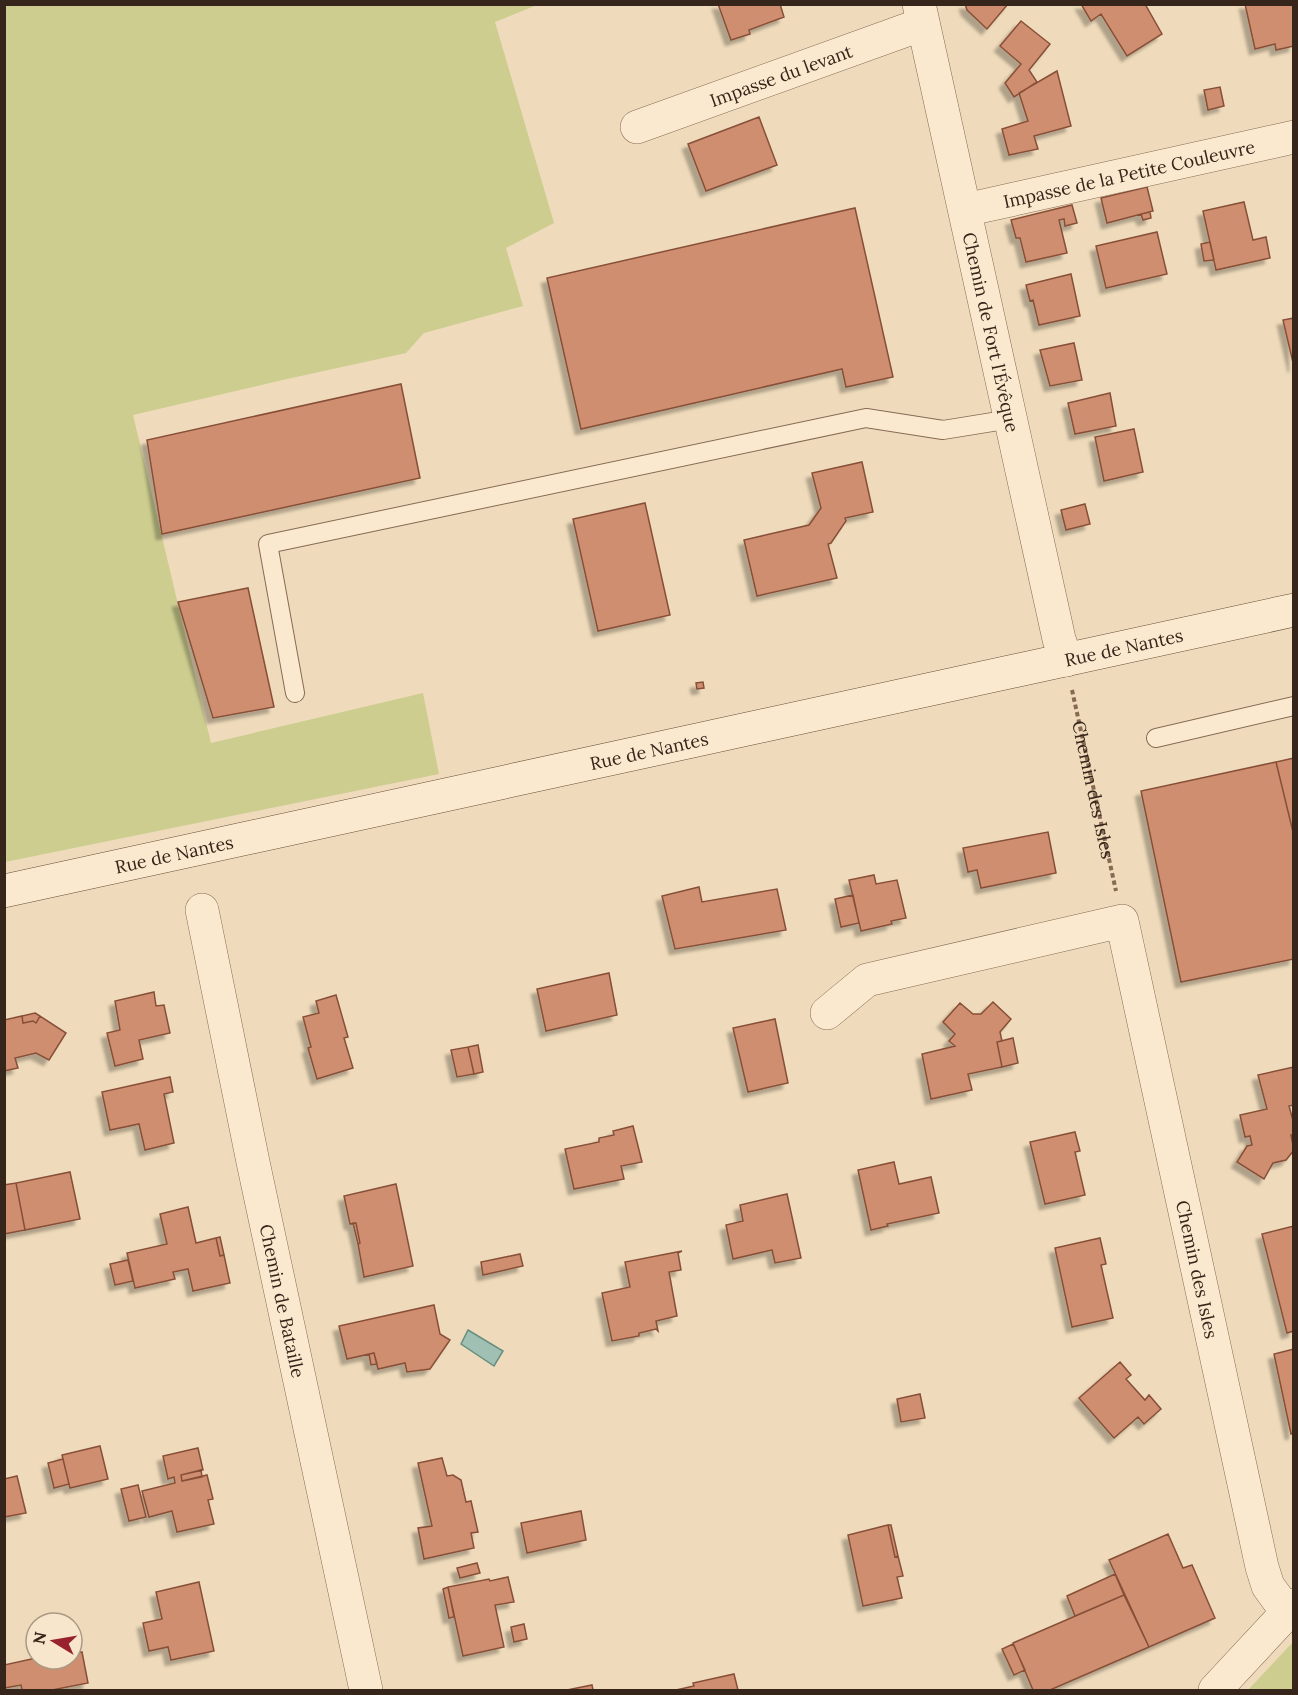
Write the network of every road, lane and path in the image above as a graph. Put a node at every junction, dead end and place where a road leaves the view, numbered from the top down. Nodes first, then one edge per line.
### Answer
1 (921, 14) edge
2 (637, 127) dead end
3 (1293, 136) edge
4 (965, 210) junction
5 (1011, 419) junction
6 (1293, 610) edge
7 (1066, 660) junction
8 (295, 693) dead end
9 (1293, 706) edge
10 (1156, 738) dead end
11 (4, 891) edge
12 (201, 910) dead end
13 (1122, 921) junction
14 (827, 1013) dead end
15 (1290, 1608) edge
16 (366, 1690) edge
17 (1215, 1690) edge

1 - 2 street, Impasse du levant
1 - 4 street, Chemin de Fort l'Évêque
3 - 4 street, Impasse de la Petite Couleuvre
4 - 5 street, Chemin de Fort l'Évêque
5 - 7 street, Chemin de Fort l'Évêque
5 - 8 lane
6 - 7 street, Rue de Nantes
7 - 11 street, Rue de Nantes
7 - 13 path, Chemin des Isles
9 - 10 lane
12 - 16 street, Chemin de Bataille
13 - 14 street
13 - 15 street, Chemin des Isles
15 - 17 street

